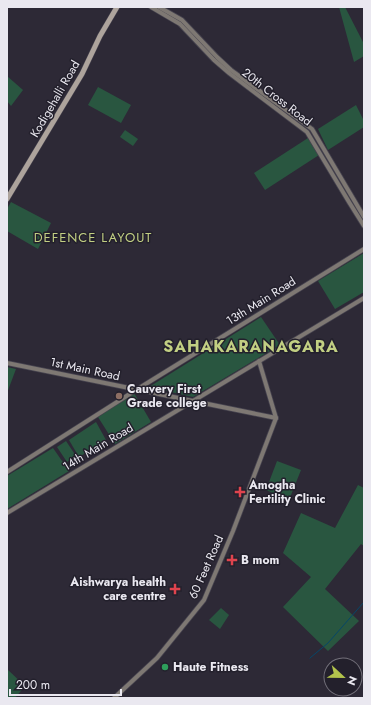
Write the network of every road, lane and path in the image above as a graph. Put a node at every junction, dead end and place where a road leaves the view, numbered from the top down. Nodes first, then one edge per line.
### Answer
1 (117, 7) edge
2 (151, 7) edge
3 (159, 7) edge
4 (7, 199) edge
5 (364, 217) edge
6 (364, 226) edge
7 (364, 249) edge
8 (364, 298) edge
9 (259, 361) junction
10 (7, 363) edge
11 (136, 390) junction
12 (192, 401) junction
13 (276, 418) junction
14 (7, 472) edge
15 (7, 513) edge
16 (114, 698) edge

1 - 4 main road, Kodigehalli Road
2 - 6 street, 20th Cross Road
3 - 5 street, 20th Cross Road
7 - 11 street, 13th Main Road
8 - 9 street, 14th Main Road
9 - 12 street, 14th Main Road
9 - 13 street
10 - 11 street, 1st Main Road
11 - 12 street, 1st Main Road
11 - 14 street, 13th Main Road
12 - 13 street, 1st Main Road
12 - 15 street, 14th Main Road
13 - 16 street, 60 Feet Road

